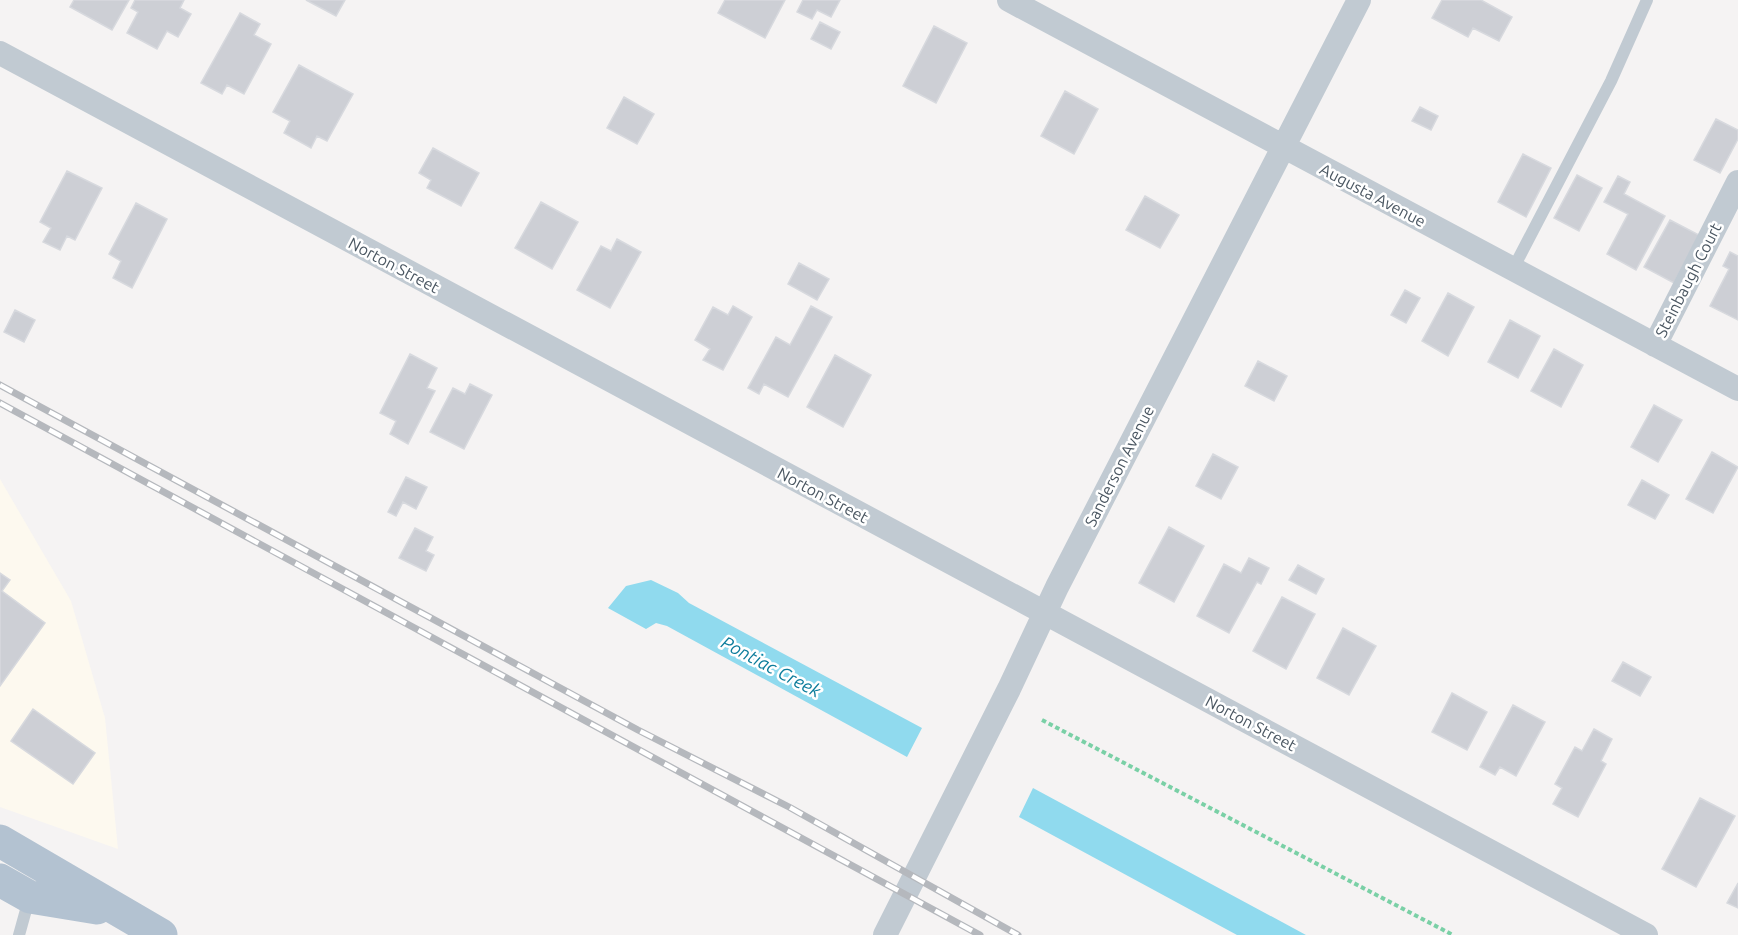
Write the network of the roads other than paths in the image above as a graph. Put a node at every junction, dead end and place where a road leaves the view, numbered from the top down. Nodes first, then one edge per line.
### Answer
1 (1008, 0) edge
2 (1359, 0) edge
3 (1647, 0) edge
4 (0, 53) edge
5 (1283, 148) junction
6 (1738, 182) edge
7 (1513, 269) junction
8 (1655, 345) junction
9 (1738, 389) edge
10 (1045, 614) junction
11 (0, 841) edge
12 (0, 880) edge
13 (30, 897) junction
14 (124, 919) junction
15 (19, 935) edge
16 (161, 935) edge
17 (885, 935) edge
18 (1646, 935) edge

1 - 5 street, Augusta Avenue
2 - 5 street, Sanderson Avenue
3 - 7 lane
4 - 10 street, Norton Street
5 - 7 street, Augusta Avenue
5 - 10 street, Sanderson Avenue
6 - 8 street, Steinbaugh Court
7 - 8 street, Augusta Avenue
8 - 9 street, Augusta Avenue
10 - 17 street, Sanderson Avenue
10 - 18 street, Norton Street
11 - 14 main road
12 - 13 main road
13 - 14 main road
13 - 15 lane
14 - 16 main road

